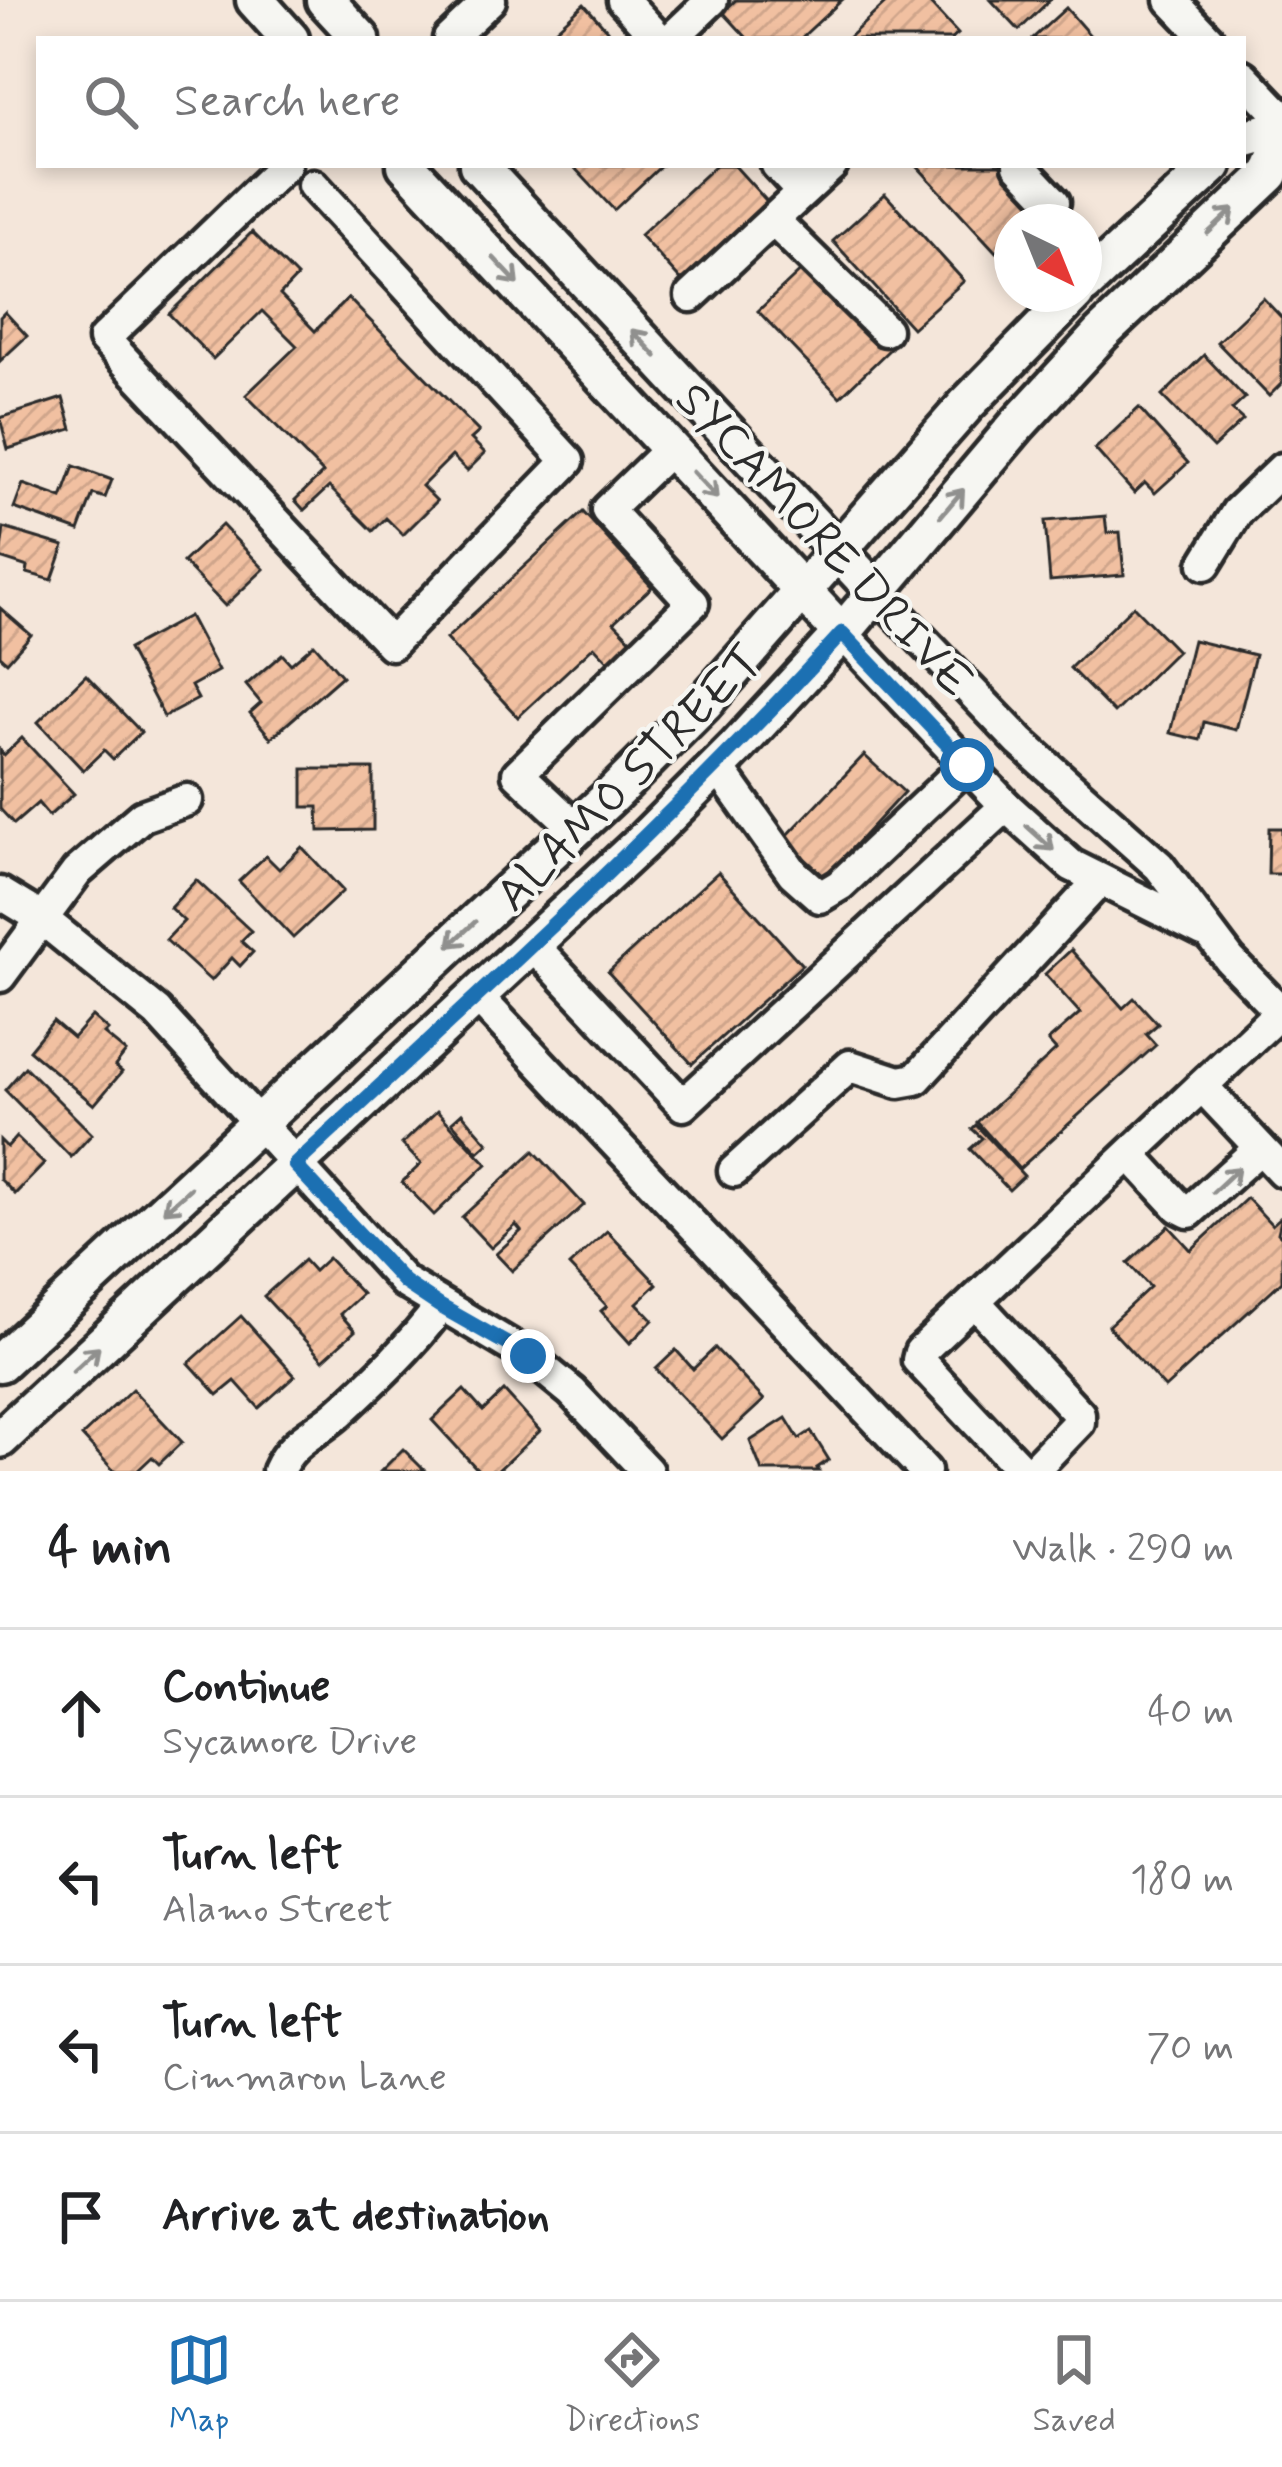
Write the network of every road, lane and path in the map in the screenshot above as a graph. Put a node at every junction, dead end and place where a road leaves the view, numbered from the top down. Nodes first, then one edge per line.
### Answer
1 (255, 0) edge
2 (325, 0) edge
3 (490, 0) edge
4 (623, 0) edge
5 (712, 0) edge
6 (1171, 0) edge
7 (287, 36) edge
8 (358, 36) edge
9 (452, 36) edge
10 (656, 36) edge
11 (673, 36) edge
12 (1205, 36) edge
13 (1246, 79) edge
14 (1282, 117) edge
15 (1282, 128) edge
16 (1246, 138) edge
17 (1282, 145) edge
18 (409, 168) edge
19 (481, 168) edge
20 (780, 168) edge
21 (829, 168) edge
22 (1022, 168) edge
23 (1210, 168) edge
24 (306, 170) edge
25 (802, 192) junction
26 (1054, 202) dead end
27 (773, 220) junction
28 (1102, 268) edge
29 (691, 296) dead end
30 (1057, 312) edge
31 (885, 330) dead end
32 (670, 448) junction
33 (1282, 469) edge
34 (838, 551) junction
35 (1205, 564) dead end
36 (804, 590) junction
37 (877, 592) junction
38 (842, 633) junction
39 (967, 765) junction
40 (717, 766) junction
41 (187, 800) dead end
42 (1006, 806) junction
43 (576, 828) junction
44 (1100, 880) junction
45 (0, 893) edge
46 (40, 918) junction
47 (1208, 934) junction
48 (532, 944) junction
49 (0, 976) edge
50 (477, 996) junction
51 (1281, 1012) edge
52 (1202, 1086) junction
53 (261, 1123) junction
54 (1260, 1148) junction
55 (1131, 1155) junction
56 (295, 1165) junction
57 (734, 1171) dead end
58 (1282, 1171) edge
59 (974, 1301) junction
60 (440, 1306) junction
61 (0, 1363) edge
62 (0, 1439) edge
63 (278, 1471) edge
64 (647, 1471) edge
65 (925, 1471) edge
66 (1028, 1471) edge

1 - 7 main road
2 - 8 main road
3 - 9 street
4 - 10 street
5 - 11 street
6 - 12 street
13 - 14 street
15 - 16 main road
37 -> 17 main road, ALAMO STREET
18 -> 32 main road, SYCAMORE DRIVE
34 -> 19 main road, SYCAMORE DRIVE
20 - 25 street
21 - 25 street
22 - 26 street
23 - 28 main road
24 - 24 street
25 - 27 street
27 - 29 street
27 - 31 street
30 - 34 main road, ALAMO STREET
32 -> 36 main road, SYCAMORE DRIVE
32 - 43 street
33 - 35 street
34 - 36 main road, ALAMO STREET
34 - 37 main road, SYCAMORE DRIVE
36 - 38 main road, SYCAMORE DRIVE
36 - 43 main road, ALAMO STREET
37 - 38 main road, ALAMO STREET
37 - 47 street, SYCAMORE DRIVE
38 - 39 street, SYCAMORE DRIVE
38 - 40 main road, ALAMO STREET
39 - 40 street
39 - 42 street, SYCAMORE DRIVE
40 - 48 main road, ALAMO STREET
41 - 46 street
42 -> 44 street, SYCAMORE DRIVE
42 - 48 street
43 -> 53 main road, ALAMO STREET
44 - 47 street, SYCAMORE DRIVE
44 - 57 street
45 - 46 street
46 - 49 street
46 - 53 street
47 - 51 street, SYCAMORE DRIVE
48 - 50 main road, ALAMO STREET
50 - 56 main road, ALAMO STREET
50 - 65 street
51 - 52 street
52 - 54 street
52 - 55 street
53 - 56 street
53 -> 61 main road, ALAMO STREET
55 -> 54 street
54 - 58 street
55 - 59 street
56 - 60 street
62 -> 56 main road, ALAMO STREET
59 - 66 street
59 - 66 street
60 - 63 street
60 - 64 street

